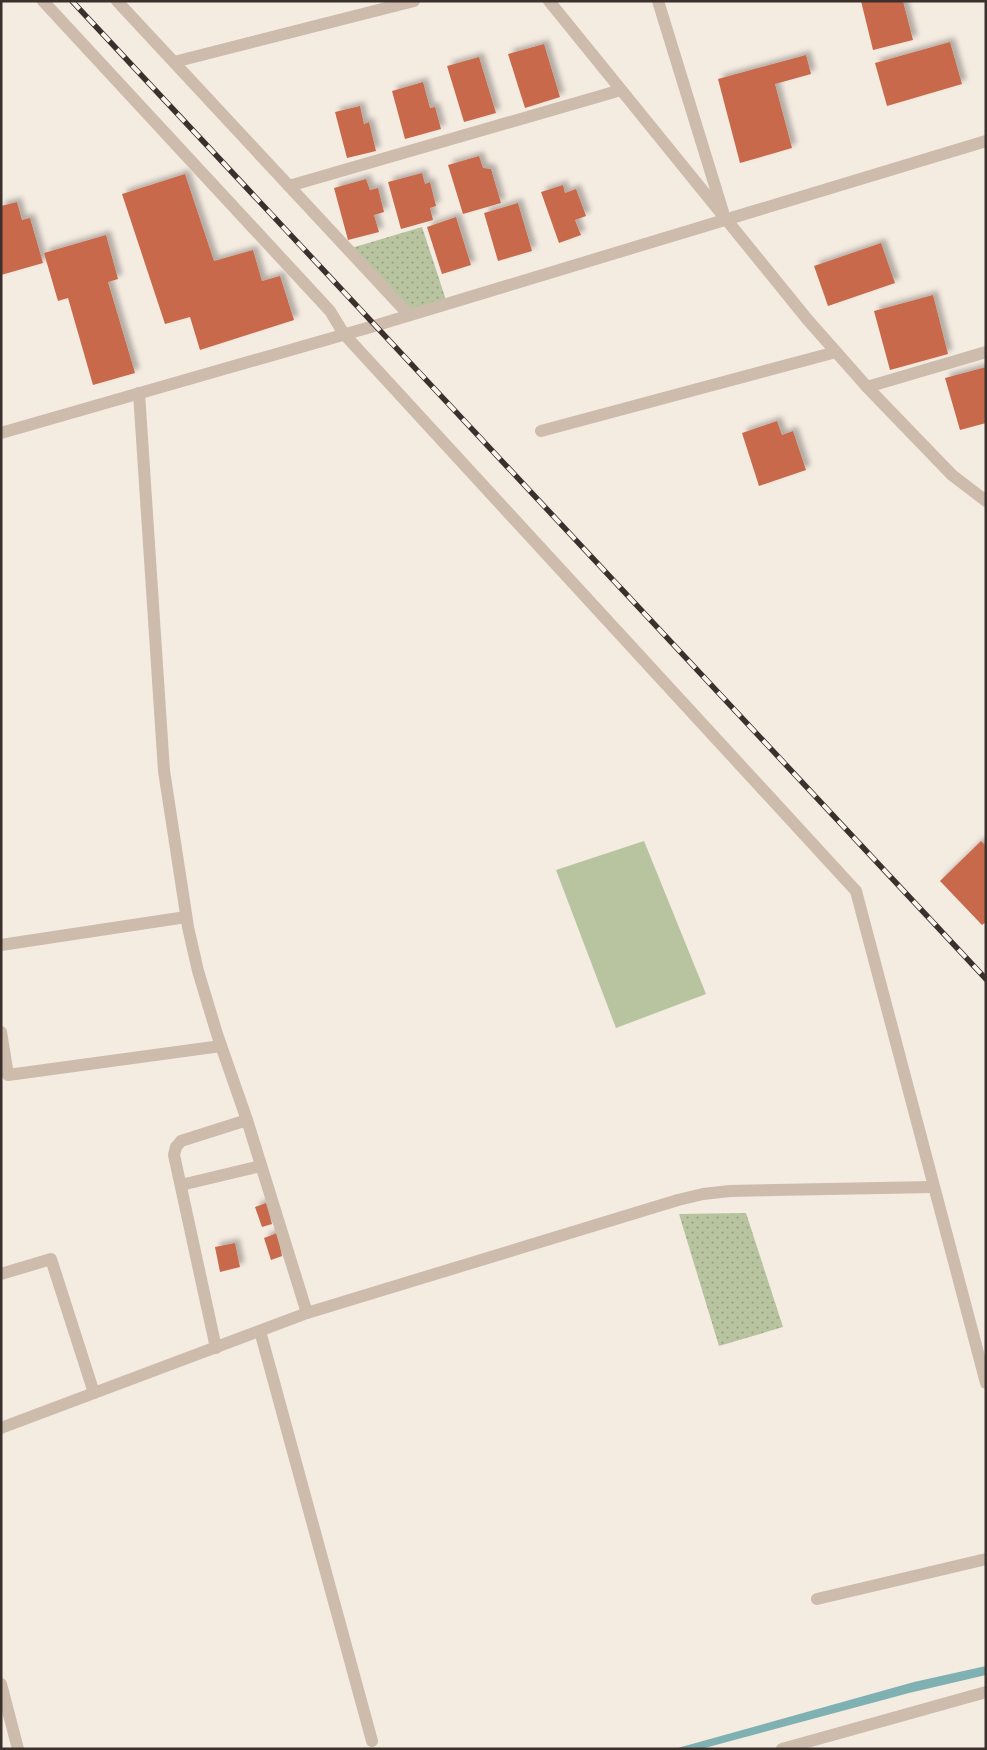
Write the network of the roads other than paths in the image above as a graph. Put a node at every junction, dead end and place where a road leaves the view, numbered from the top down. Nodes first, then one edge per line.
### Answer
1 (43, 1) edge
2 (117, 1) edge
3 (414, 1) edge
4 (549, 1) edge
5 (658, 1) edge
6 (174, 62) junction
7 (621, 90) junction
8 (986, 141) edge
9 (289, 186) junction
10 (726, 219) junction
11 (409, 315) junction
12 (344, 334) junction
13 (836, 352) junction
14 (986, 352) edge
15 (867, 387) junction
16 (139, 393) junction
17 (541, 431) dead end
18 (1, 433) edge
19 (986, 501) edge
20 (186, 917) junction
21 (1, 945) edge
22 (1, 1032) edge
23 (221, 1046) junction
24 (247, 1120) junction
25 (261, 1166) junction
26 (181, 1184) junction
27 (933, 1187) junction
28 (1, 1274) edge
29 (306, 1313) junction
30 (260, 1331) junction
31 (216, 1348) junction
32 (986, 1383) edge
33 (94, 1393) junction
34 (1, 1428) edge
35 (986, 1559) edge
36 (817, 1600) dead end
37 (1, 1684) edge
38 (986, 1692) edge
39 (372, 1741) dead end
40 (18, 1749) edge
41 (782, 1749) edge

1 - 12 street
2 - 6 street
3 - 6 street
4 - 7 street
5 - 10 street
6 - 9 street
7 - 9 street
7 - 10 street
8 - 10 street
9 - 11 street
10 - 11 street
10 - 13 street
11 - 12 street
12 - 16 street
12 - 27 street
13 - 15 street
13 - 17 street
14 - 15 street
15 - 19 street
16 - 18 street
16 - 20 street
20 - 21 street
20 - 23 street
22 - 23 street
23 - 24 street
24 - 25 street
24 - 26 street
25 - 26 street
25 - 29 street
26 - 31 street
27 - 29 street
27 - 32 street
28 - 33 street
29 - 30 street
30 - 31 street
30 - 39 street
31 - 33 street
33 - 34 street
35 - 36 street
37 - 40 street
38 - 41 street

